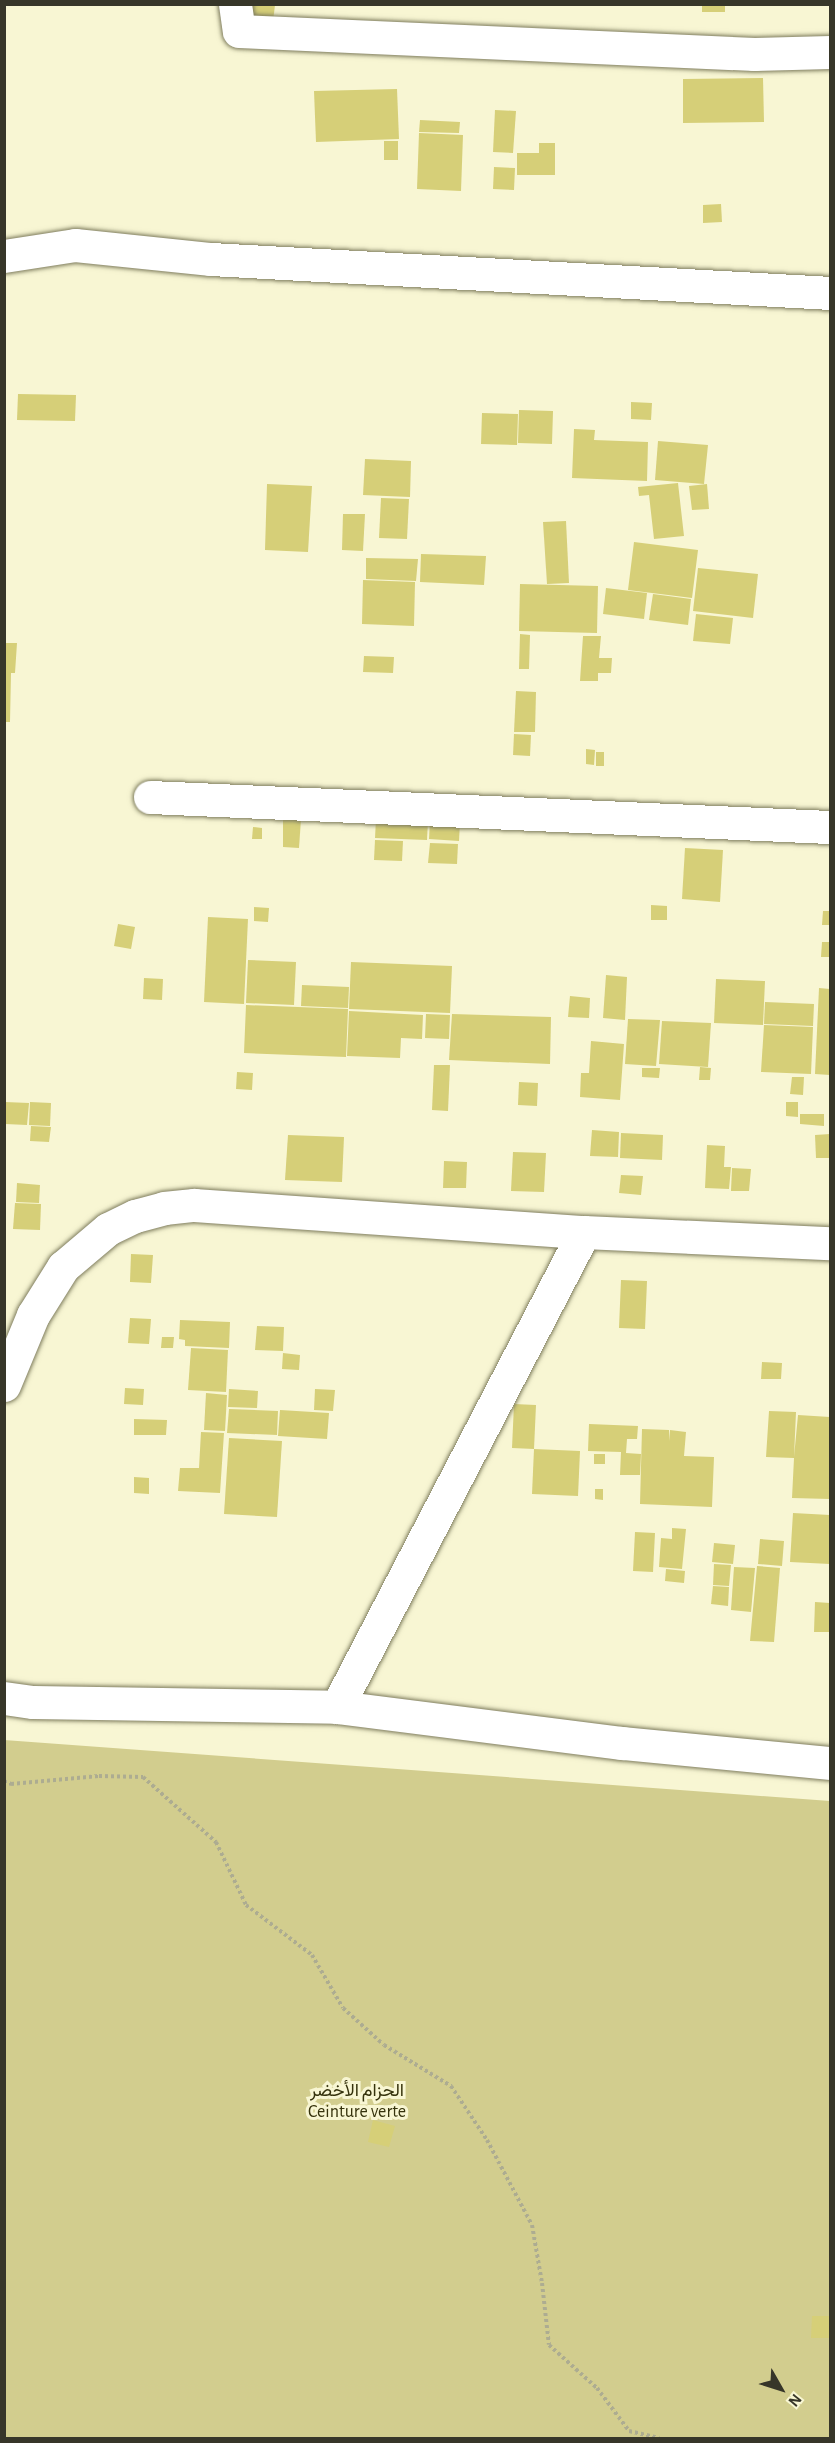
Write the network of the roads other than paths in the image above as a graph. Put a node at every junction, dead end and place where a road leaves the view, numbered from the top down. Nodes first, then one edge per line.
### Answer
1 (235, 4) edge
2 (831, 52) edge
3 (4, 256) edge
4 (831, 293) edge
5 (150, 797) dead end
6 (831, 827) edge
7 (584, 1232) junction
8 (831, 1243) edge
9 (4, 1384) edge
10 (4, 1698) edge
11 (337, 1707) junction
12 (831, 1763) edge

1 - 2 street
3 - 4 street
5 - 6 street
7 - 8 street
7 - 9 street
7 - 11 street
10 - 11 street
11 - 12 street

